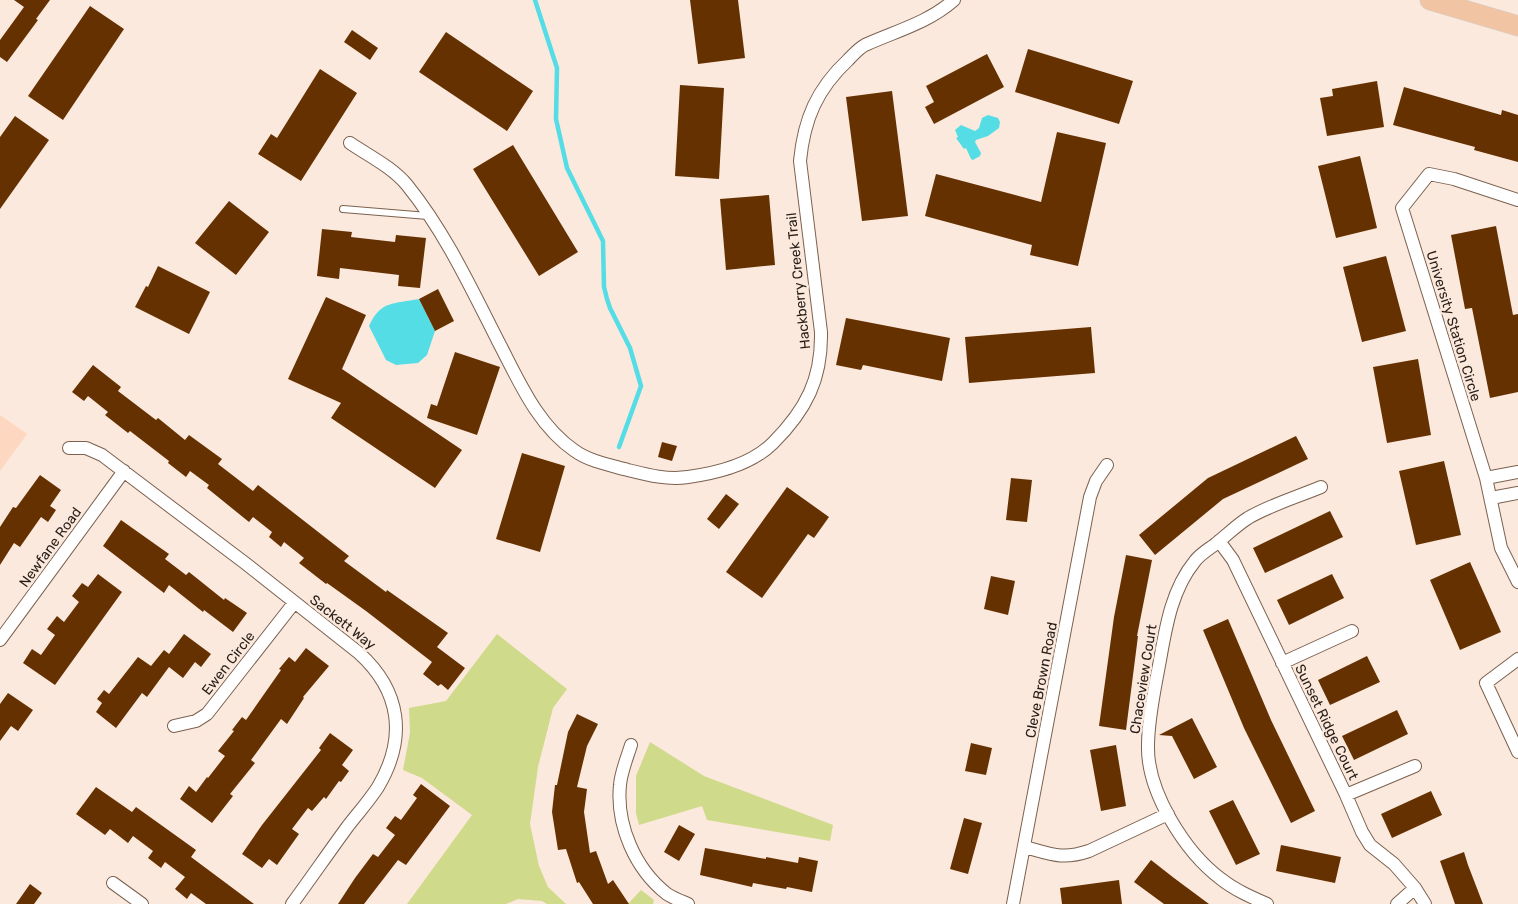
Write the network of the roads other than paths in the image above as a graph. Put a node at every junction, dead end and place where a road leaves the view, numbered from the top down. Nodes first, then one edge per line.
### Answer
1 (954, 0) edge
2 (1430, 0) edge
3 (1518, 26) edge
4 (350, 143) dead end
5 (1518, 200) edge
6 (343, 209) dead end
7 (430, 216) junction
8 (69, 448) dead end
9 (1106, 465) dead end
10 (124, 471) junction
11 (1518, 472) edge
12 (1486, 478) junction
13 (1321, 487) dead end
14 (1518, 493) edge
15 (1491, 498) junction
16 (1219, 541) junction
17 (1518, 582) edge
18 (294, 603) junction
19 (1352, 631) dead end
20 (0, 640) edge
21 (1518, 660) edge
22 (1282, 663) junction
23 (174, 726) dead end
24 (632, 745) dead end
25 (1518, 752) edge
26 (1415, 766) dead end
27 (1346, 795) junction
28 (1168, 814) junction
29 (1025, 847) junction
30 (113, 882) dead end
31 (1416, 888) junction
32 (142, 904) edge
33 (292, 904) edge
34 (688, 904) edge
35 (1013, 904) edge
36 (1268, 904) edge
37 (1397, 904) edge
38 (1425, 904) edge

1 - 7 street, Hackberry Creek Trail
2 - 3 main road
4 - 7 street, Hackberry Creek Trail
5 - 12 street, University Station Circle
6 - 7 lane
8 - 10 street, Sackett Way
9 - 29 street, Cleve Brown Road
10 - 18 street, Sackett Way
10 - 20 street, Newfane Road
11 - 12 street
12 - 15 street, University Station Circle
13 - 16 street, Chaceview Court
14 - 15 street
15 - 17 street, University Station Circle
16 - 22 street, Sunset Ridge Court
16 - 28 street, Chaceview Court
18 - 23 street, Ewen Circle
18 - 33 street, Sackett Way
19 - 22 street
21 - 25 street
22 - 27 street, Sunset Ridge Court
24 - 34 street
26 - 27 street
27 - 31 street, Sunset Ridge Court
28 - 29 street
28 - 36 street, Chaceview Court
29 - 35 street, Cleve Brown Road
30 - 32 street
31 - 37 street
31 - 38 street, Sunset Ridge Court

